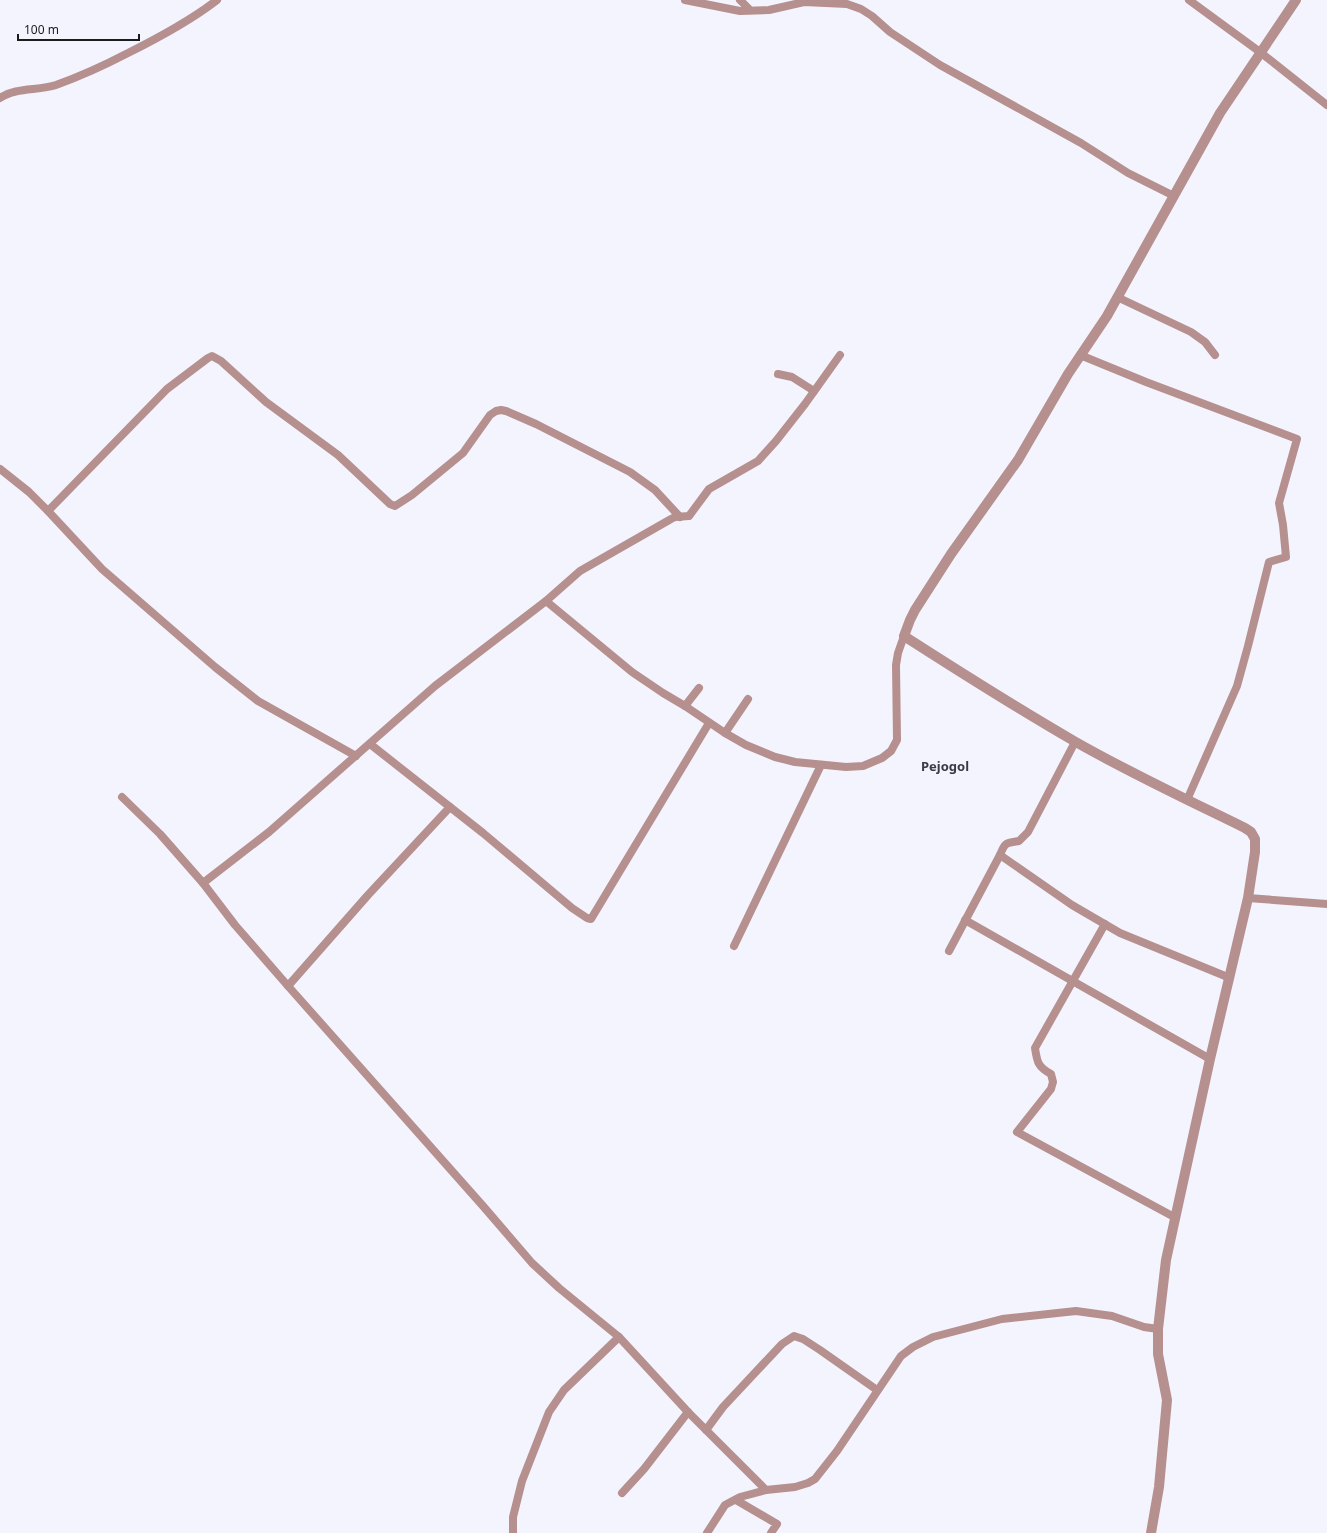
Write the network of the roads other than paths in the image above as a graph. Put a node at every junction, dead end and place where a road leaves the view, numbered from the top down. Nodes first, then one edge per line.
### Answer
1 (217, 0) edge
2 (685, 0) edge
3 (740, 0) edge
4 (1189, 0) edge
5 (1296, 0) edge
6 (750, 10) junction
7 (1260, 52) junction
8 (0, 98) edge
9 (1327, 105) edge
10 (1174, 196) junction
11 (1117, 297) junction
12 (840, 355) dead end
13 (1080, 355) junction
14 (1215, 355) dead end
15 (778, 374) dead end
16 (814, 391) junction
17 (0, 468) edge
18 (48, 511) junction
19 (680, 517) junction
20 (546, 601) junction
21 (904, 636) junction
22 (698, 688) dead end
23 (748, 699) dead end
24 (685, 706) junction
25 (709, 723) junction
26 (725, 733) junction
27 (1076, 742) junction
28 (370, 744) junction
29 (356, 756) junction
30 (821, 765) junction
31 (122, 797) dead end
32 (1187, 800) junction
33 (450, 807) junction
34 (1000, 855) junction
35 (203, 883) junction
36 (1248, 898) junction
37 (1327, 904) edge
38 (965, 920) junction
39 (1105, 924) junction
40 (734, 946) dead end
41 (949, 951) dead end
42 (1230, 978) junction
43 (1073, 982) junction
44 (288, 986) junction
45 (1210, 1059) junction
46 (1176, 1218) junction
47 (1158, 1329) junction
48 (620, 1337) junction
49 (877, 1390) junction
50 (688, 1412) junction
51 (706, 1430) junction
52 (766, 1490) junction
53 (622, 1493) dead end
54 (736, 1500) junction
55 (513, 1533) edge
56 (708, 1533) edge
57 (771, 1533) edge
58 (1151, 1533) edge

1 - 8 street
2 - 6 street
3 - 6 street
4 - 7 street
5 - 7 street
6 - 10 street
7 - 9 street
7 - 10 street
10 - 11 street
11 - 13 street
11 - 14 street
12 - 16 street
13 - 21 street
13 - 32 street
15 - 16 street
16 - 19 street
17 - 18 street
18 - 19 street
18 - 29 street
19 - 20 street
20 - 24 street
20 - 28 street
21 - 27 street
21 - 30 street
22 - 24 street
23 - 26 street
24 - 25 street
25 - 26 street
25 - 33 street
26 - 30 street
27 - 32 street
27 - 34 street
28 - 29 street
28 - 33 street
29 - 35 street
30 - 40 street
31 - 35 street
32 - 36 street
33 - 44 street
34 - 38 street
34 - 39 street
35 - 44 street
36 - 37 street
36 - 42 street
38 - 41 street
38 - 43 street
39 - 42 street
39 - 43 street
42 - 45 street
43 - 45 street
43 - 46 street
44 - 48 street
45 - 46 street
46 - 47 street
47 - 49 street
47 - 58 street
48 - 50 street
48 - 55 street
49 - 51 street
49 - 52 street
50 - 51 street
50 - 53 street
51 - 52 street
52 - 54 street
54 - 56 street
54 - 57 street

